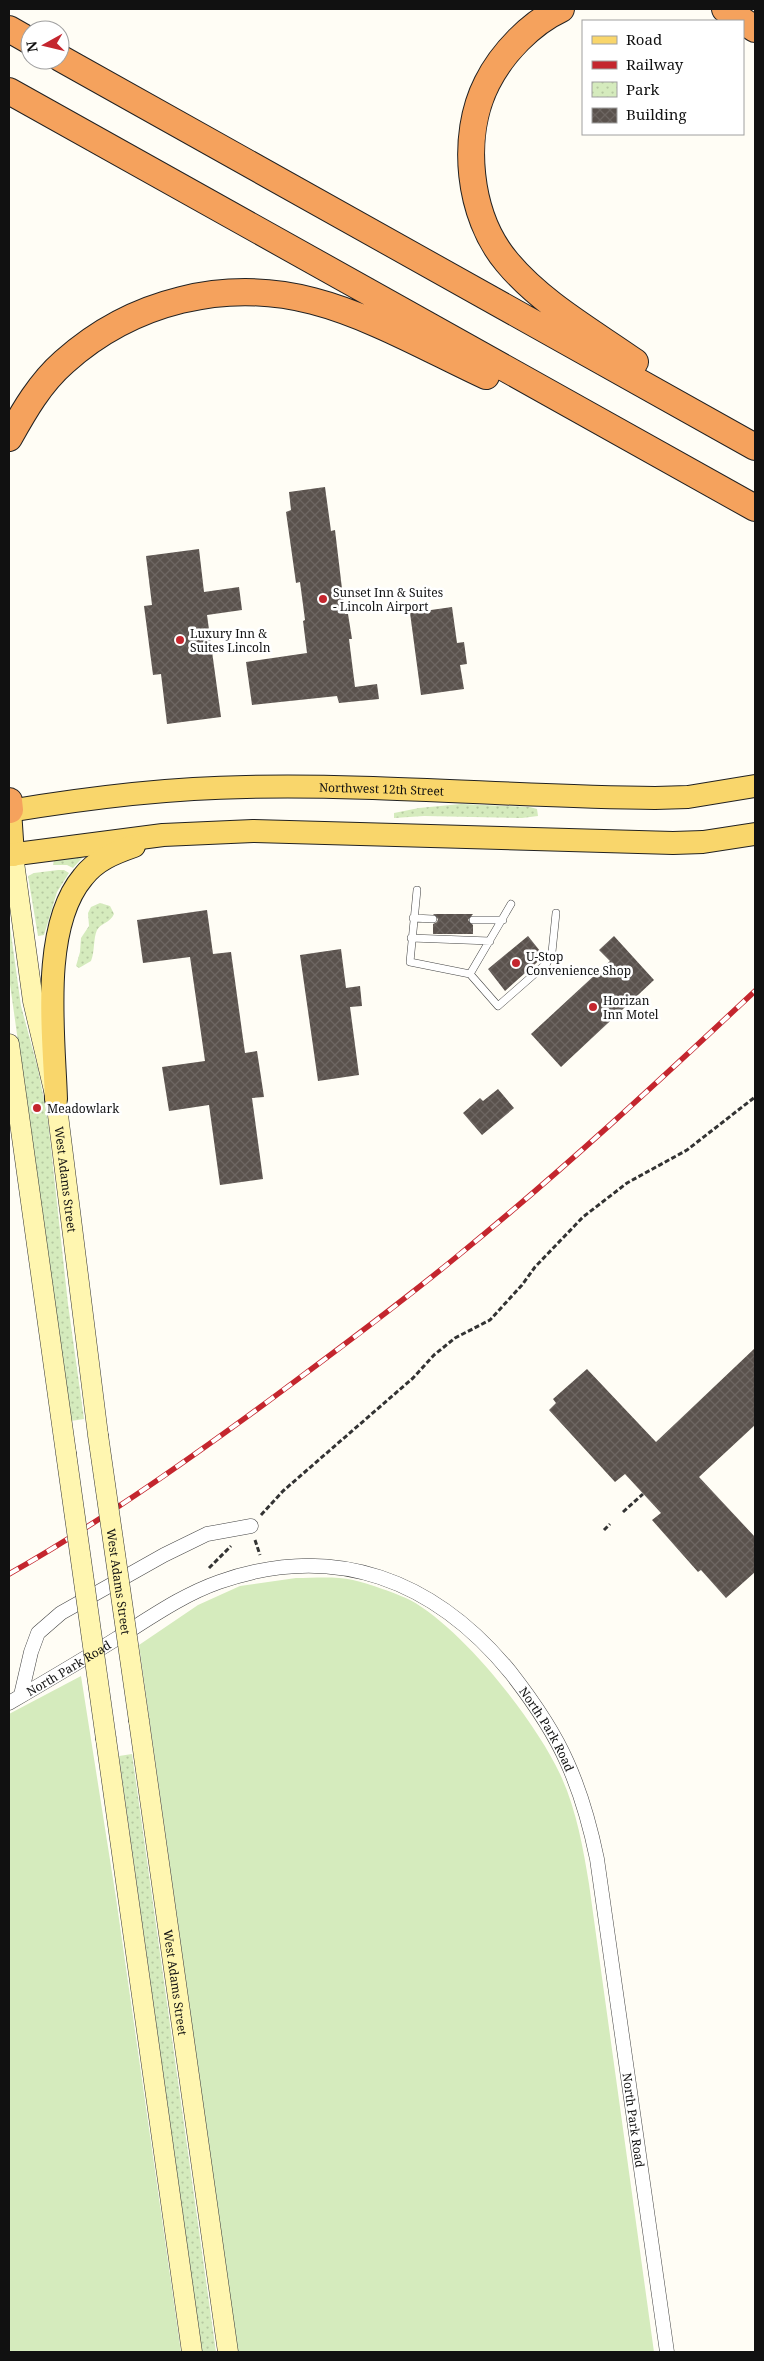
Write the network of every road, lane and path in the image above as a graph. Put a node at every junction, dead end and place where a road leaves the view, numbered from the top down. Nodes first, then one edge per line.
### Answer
1 (561, 9) edge
2 (725, 9) edge
3 (742, 20) edge
4 (744, 22) edge
5 (9, 29) edge
6 (755, 29) edge
7 (20, 35) edge
8 (70, 64) edge
9 (9, 91) edge
10 (9, 438) edge
11 (754, 446) edge
12 (678, 466) junction
13 (755, 508) edge
14 (755, 786) edge
15 (9, 808) edge
16 (755, 834) edge
17 (163, 835) junction
18 (11, 855) edge
19 (417, 890) dead end
20 (511, 904) dead end
21 (556, 913) dead end
22 (413, 918) junction
23 (433, 918) dead end
24 (473, 920) dead end
25 (503, 920) junction
26 (411, 938) junction
27 (490, 942) junction
28 (470, 974) junction
29 (9, 1044) edge
30 (755, 1097) edge
31 (56, 1099) junction
32 (643, 1494) dead end
33 (623, 1512) dead end
34 (610, 1524) dead end
35 (251, 1526) junction
36 (604, 1530) dead end
37 (265, 1570) junction
38 (202, 1575) dead end
39 (21, 1695) junction
40 (9, 1702) edge
41 (192, 2352) edge
42 (228, 2352) edge
43 (667, 2352) edge

1 - 11 highway
2 - 3 highway
4 - 6 highway
5 - 7 highway
8 - 11 highway
9 - 12 highway
10 - 12 highway
12 - 13 highway
14 - 15 main road, Northwest 12th Street
15 - 18 main road, West Adams Street
16 - 17 main road
17 - 18 main road
17 - 31 main road
18 - 31 main road, West Adams Street
19 - 22 lane
20 - 25 lane
21 - 28 lane
22 - 23 lane
22 - 26 lane
24 - 25 lane
25 - 27 lane
26 - 27 lane
26 - 28 lane
27 - 28 lane
29 - 41 main road, bridge
30 - 35 path
31 - 42 main road, West Adams Street, bridge
32 - 33 path
34 - 36 path
35 - 37 path
35 - 38 path
35 - 39 street
37 - 39 street, North Park Road
37 - 43 street, North Park Road
39 - 40 street, North Park Road

